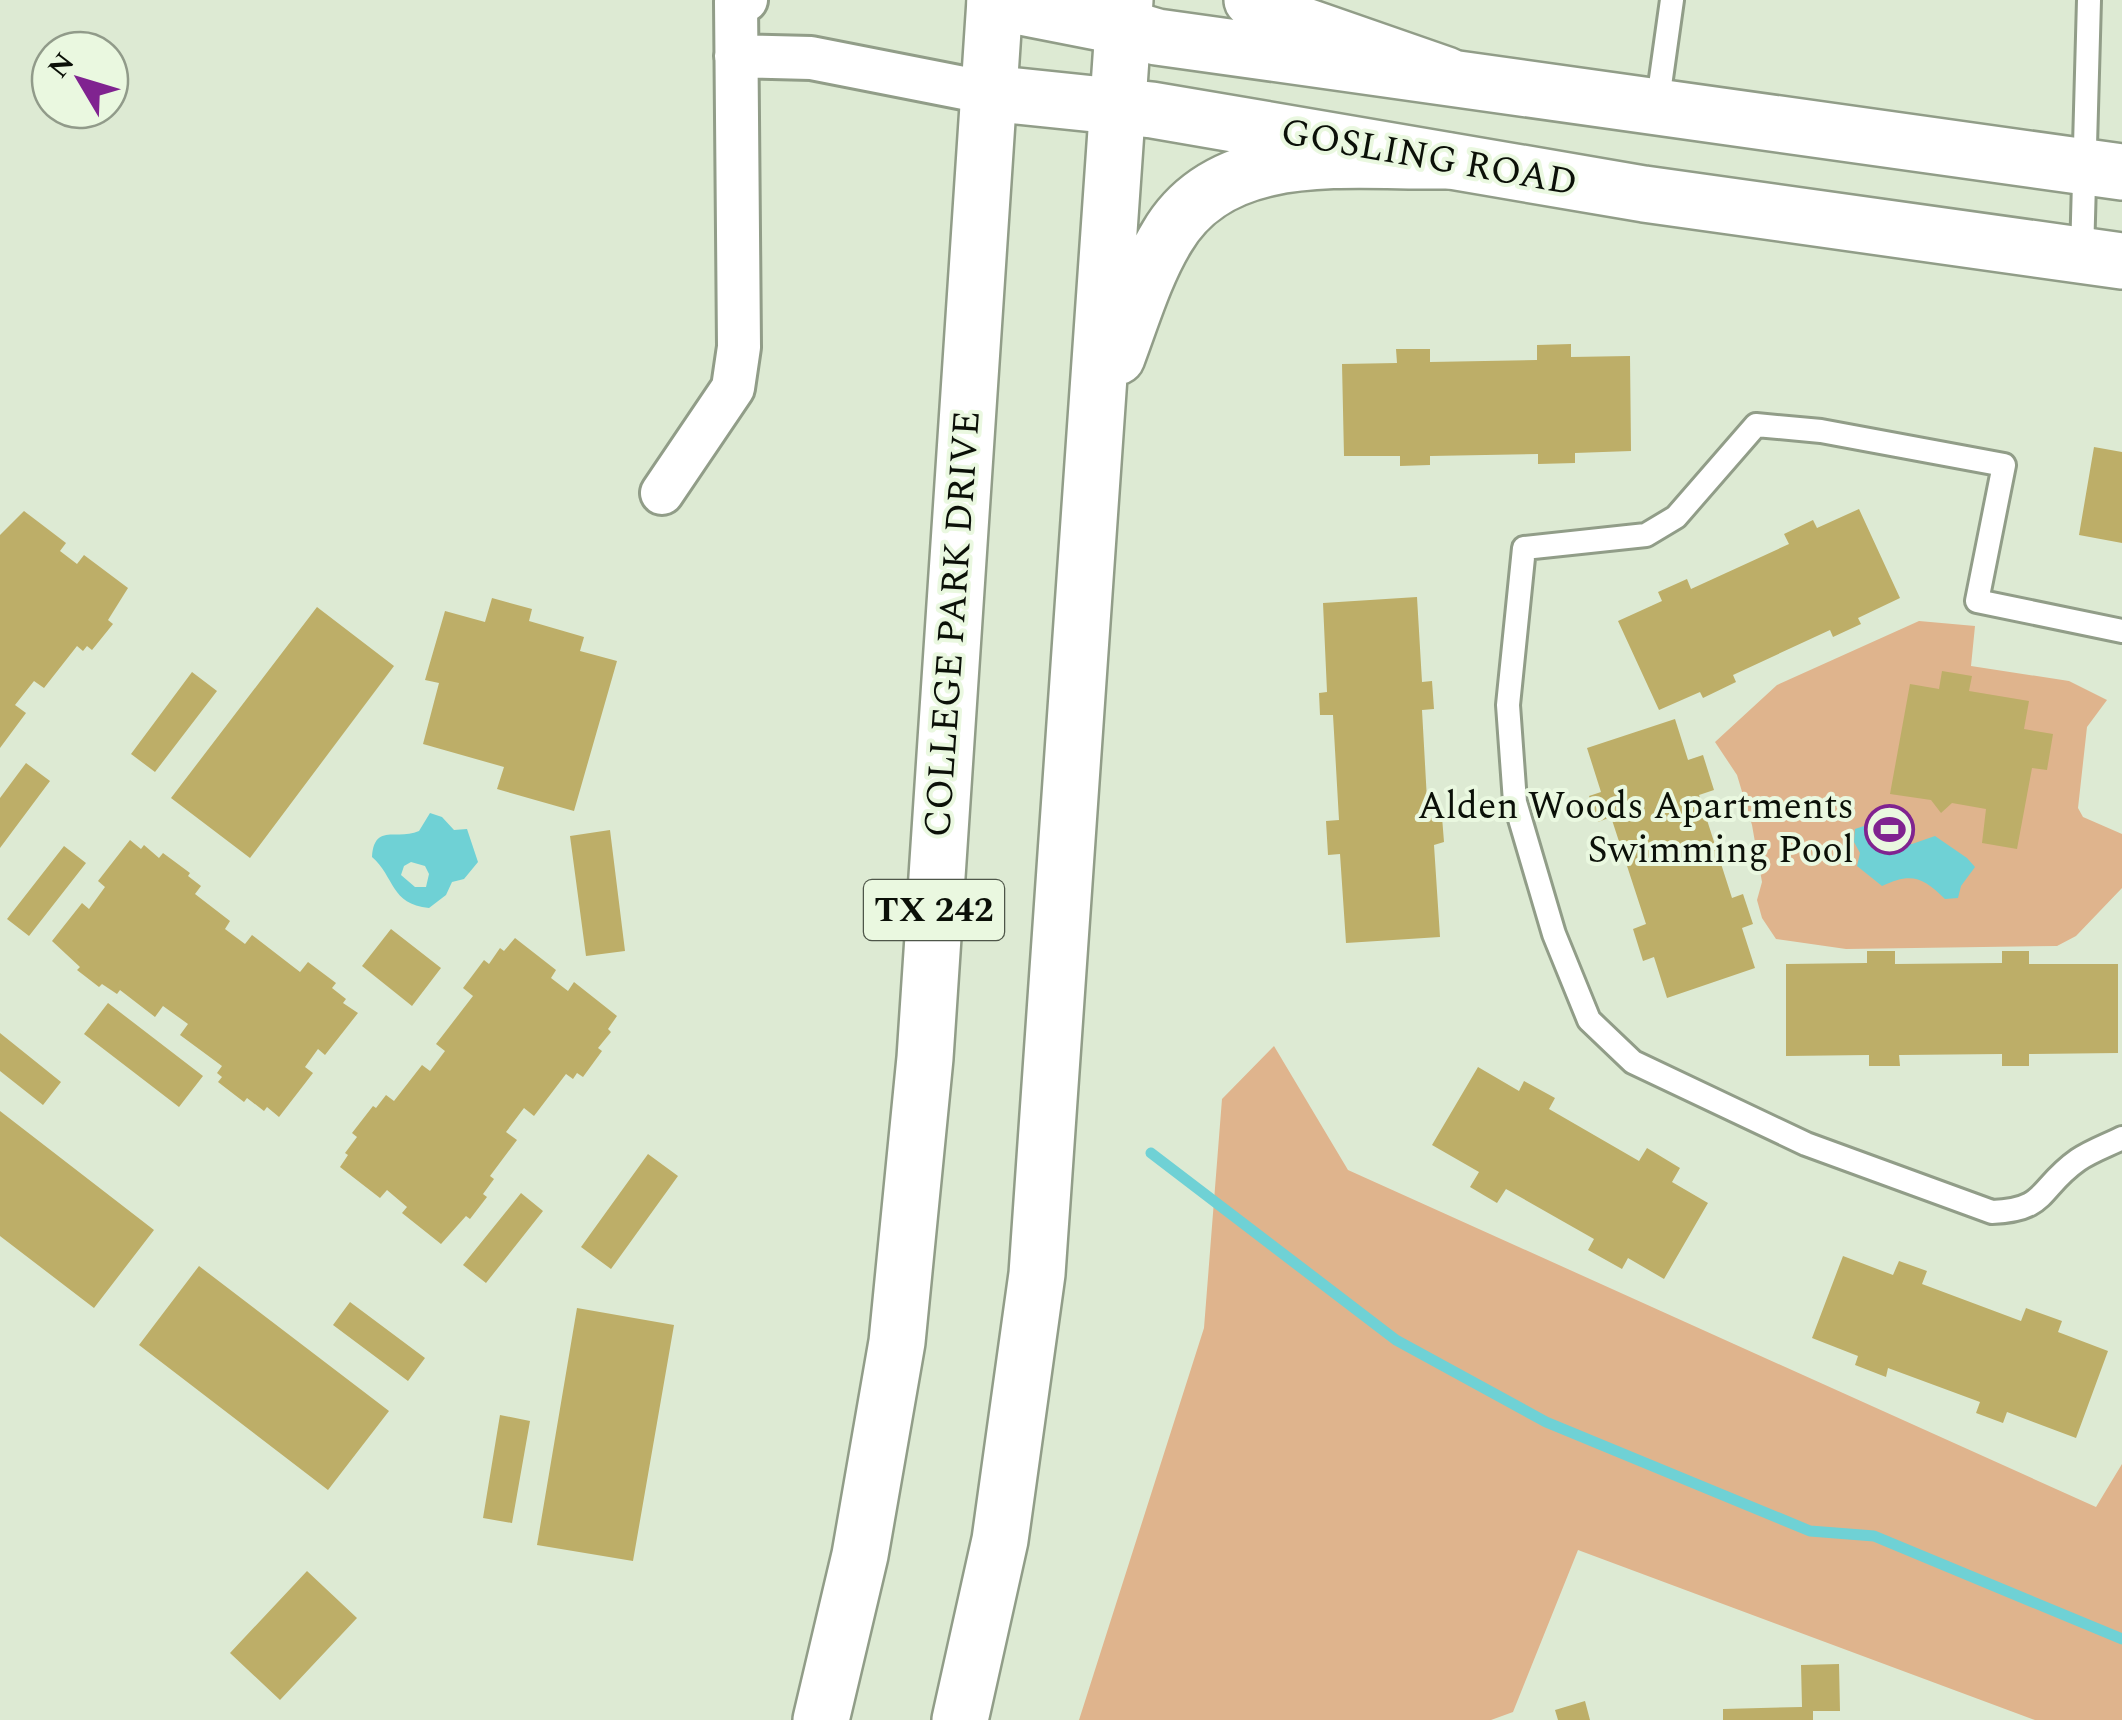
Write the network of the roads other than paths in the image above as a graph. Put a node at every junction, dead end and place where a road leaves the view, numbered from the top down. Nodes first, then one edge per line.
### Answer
1 (1252, 0) edge
2 (1672, 0) edge
3 (2089, 0) edge
4 (739, 1) edge
5 (991, 1) edge
6 (1124, 14) edge
7 (736, 56) junction
8 (1446, 76) junction
9 (989, 93) junction
10 (1118, 106) junction
11 (1657, 107) junction
12 (1448, 162) junction
13 (2103, 169) edge
14 (2102, 258) edge
15 (1097, 406) junction
16 (662, 493) dead end
17 (2122, 631) edge
18 (2122, 1138) edge
19 (821, 1720) edge
20 (960, 1720) edge

1 - 8 main road
2 - 11 lane
3 - 13 lane
4 - 7 street
5 - 6 main road, GOSLING ROAD
5 - 9 main road, COLLEGE PARK DRIVE / TX 242
6 - 8 main road, GOSLING ROAD
6 - 10 main road
7 - 9 street, GOSLING ROAD
7 - 16 street
8 - 11 main road, GOSLING ROAD
9 - 10 main road, GOSLING ROAD
9 - 19 main road, COLLEGE PARK DRIVE / TX 242
10 - 12 main road, GOSLING ROAD
10 - 15 main road
11 - 13 main road, GOSLING ROAD
12 - 14 main road, GOSLING ROAD
12 - 15 main road
13 - 14 lane
15 - 20 main road
17 - 18 lane

